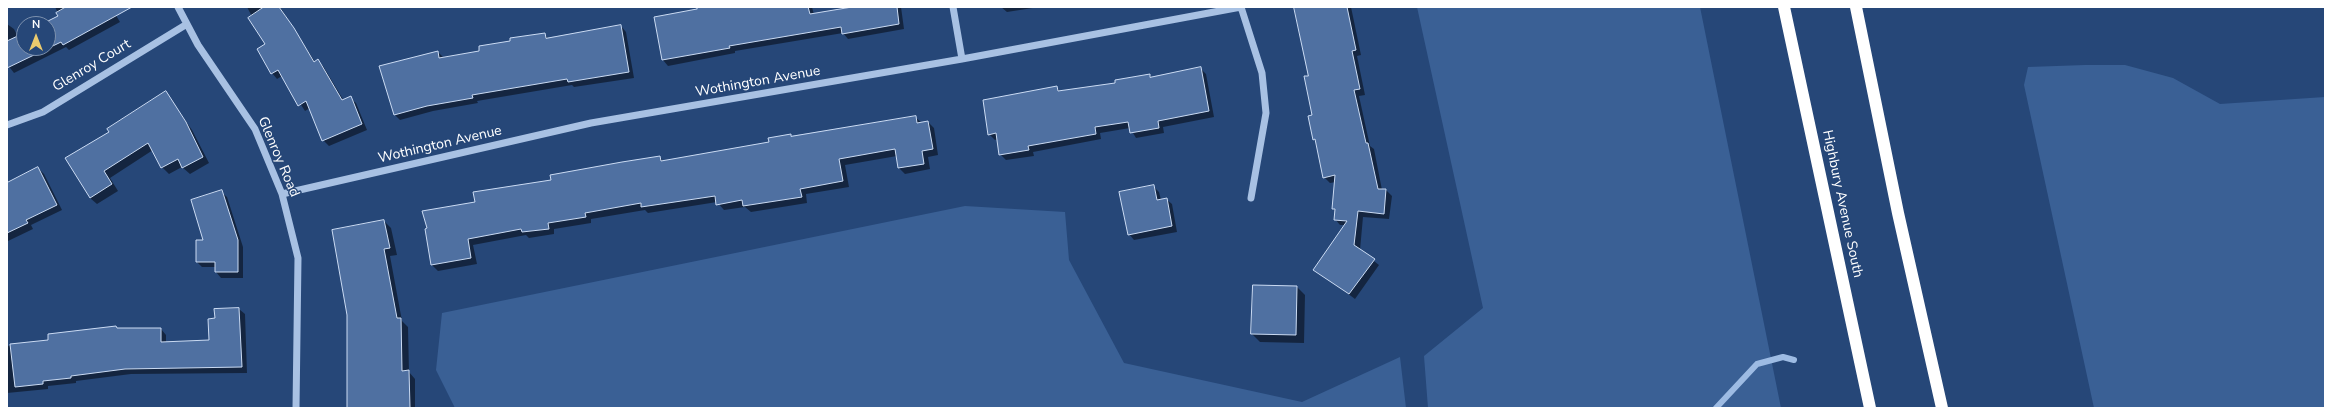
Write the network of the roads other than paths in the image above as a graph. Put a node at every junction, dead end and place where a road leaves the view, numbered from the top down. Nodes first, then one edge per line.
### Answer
1 (178, 7) edge
2 (954, 7) edge
3 (1241, 7) edge
4 (1784, 7) edge
5 (1856, 7) edge
6 (187, 24) junction
7 (962, 59) junction
8 (7, 125) edge
9 (282, 194) junction
10 (1251, 198) dead end
11 (296, 408) edge
12 (1870, 408) edge
13 (1942, 408) edge

1 - 6 street, Glenroy Road
2 - 7 street
3 - 7 street, Wothington Avenue
3 - 10 street
4 - 12 highway, Highbury Avenue South
5 - 13 highway
6 - 8 street, Glenroy Court
6 - 9 street, Glenroy Road
7 - 9 street, Wothington Avenue
9 - 11 street, Glenroy Road

